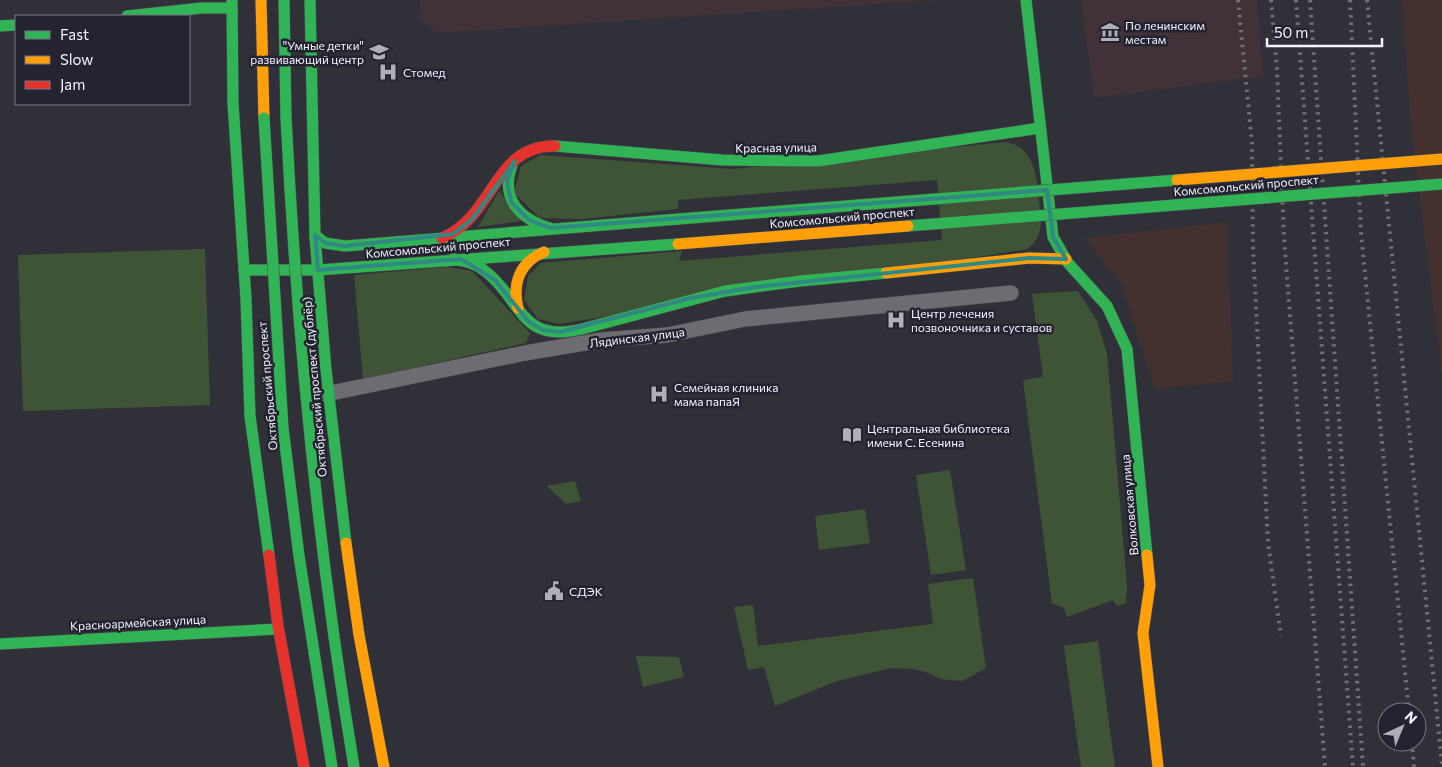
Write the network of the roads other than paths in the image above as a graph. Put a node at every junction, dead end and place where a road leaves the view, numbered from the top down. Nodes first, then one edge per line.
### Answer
1 (262, 0) edge
2 (284, 0) edge
3 (310, 0) edge
4 (1026, 0) edge
5 (232, 4) edge
6 (136, 15) edge
7 (15, 25) edge
8 (0, 26) edge
9 (1040, 128) junction
10 (1442, 159) edge
11 (514, 161) junction
12 (1442, 184) edge
13 (556, 229) junction
14 (315, 235) junction
15 (442, 238) junction
16 (547, 252) junction
17 (453, 259) junction
18 (1066, 259) junction
19 (244, 270) junction
20 (318, 270) junction
21 (1010, 293) dead end
22 (518, 309) junction
23 (326, 394) junction
24 (355, 616) junction
25 (278, 627) junction
26 (0, 644) edge
27 (304, 767) edge
28 (332, 767) edge
29 (354, 767) edge
30 (384, 767) edge
31 (1158, 767) edge

1 - 28 main road, Октябрьский проспект, bridge
2 - 29 main road, bridge
3 - 14 main road, Октябрьский проспект (дублёр)
4 - 9 main road, Волковская улица
5 - 6 main road
5 - 19 main road
7 - 8 main road
9 - 11 main road, Красная улица
9 - 18 main road, Волковская улица
10 - 13 main road, Комсомольский проспект, bridge
11 - 13 main road
11 - 15 main road
12 - 16 main road, Комсомольский проспект, bridge
13 - 15 main road, Комсомольский проспект
14 - 15 main road, Комсомольский проспект
14 - 20 main road, Октябрьский проспект (дублёр)
16 - 17 main road, Комсомольский проспект
16 - 22 main road
17 - 20 main road, Комсомольский проспект
17 - 22 main road, Лядинская улица
18 - 22 main road, Лядинская улица
18 - 31 main road, Волковская улица
19 - 20 main road, Комсомольский проспект
19 - 25 main road
20 - 23 main road, Октябрьский проспект (дублёр)
21 - 23 street, Лядинская улица
23 - 24 main road, Октябрьский проспект (дублёр)
24 - 25 main road
24 - 30 main road, Октябрьский проспект (дублёр)
25 - 26 main road, Красноармейская улица
25 - 27 main road

